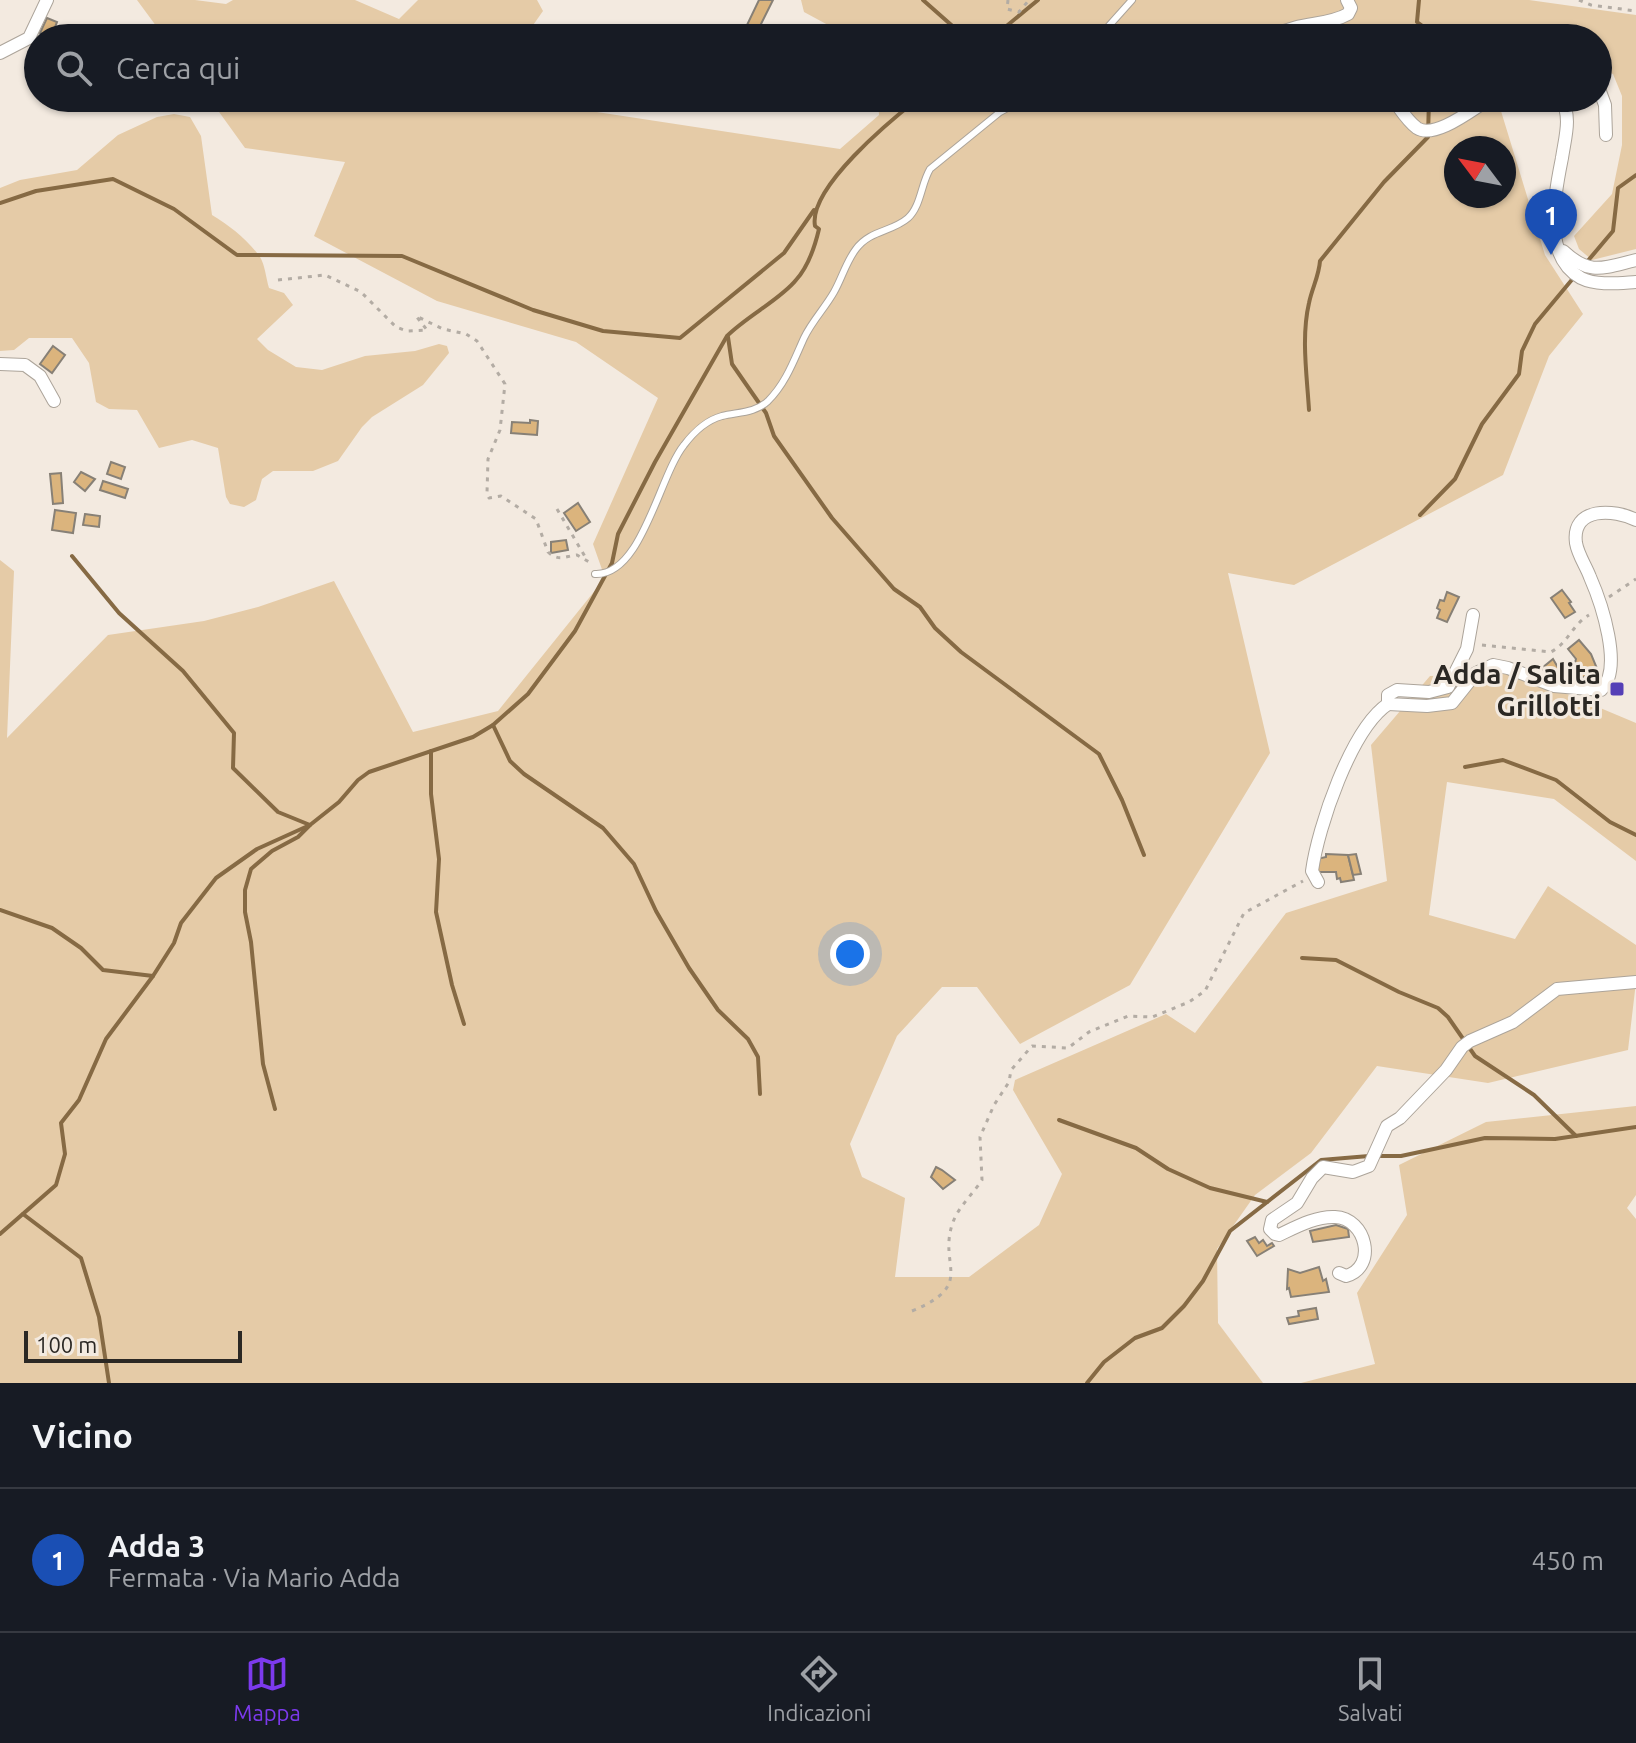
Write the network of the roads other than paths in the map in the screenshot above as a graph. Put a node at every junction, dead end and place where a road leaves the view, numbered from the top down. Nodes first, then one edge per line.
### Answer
1 (47, 0) edge
2 (1132, 0) edge
3 (1347, 0) edge
4 (36, 24) edge
5 (1111, 24) edge
6 (1309, 24) edge
7 (24, 41) edge
8 (0, 53) edge
9 (1000, 112) edge
10 (1403, 112) edge
11 (1468, 112) edge
12 (1567, 112) edge
13 (1605, 112) edge
14 (1606, 135) dead end
15 (1557, 246) junction
16 (1636, 260) edge
17 (1636, 282) edge
18 (0, 364) edge
19 (54, 401) dead end
20 (1636, 520) edge
21 (595, 574) dead end
22 (1473, 615) dead end
23 (1388, 704) junction
24 (1316, 878) road end
25 (1636, 982) edge
26 (1339, 1273) dead end

1 - 4 street
2 - 5 lane
3 - 6 street
7 - 8 street
9 - 21 lane
10 - 11 street
12 - 15 street
13 - 14 street
15 - 16 street
15 - 17 street
18 - 19 street
20 - 23 street
22 - 23 street
23 - 24 street
25 - 26 street

